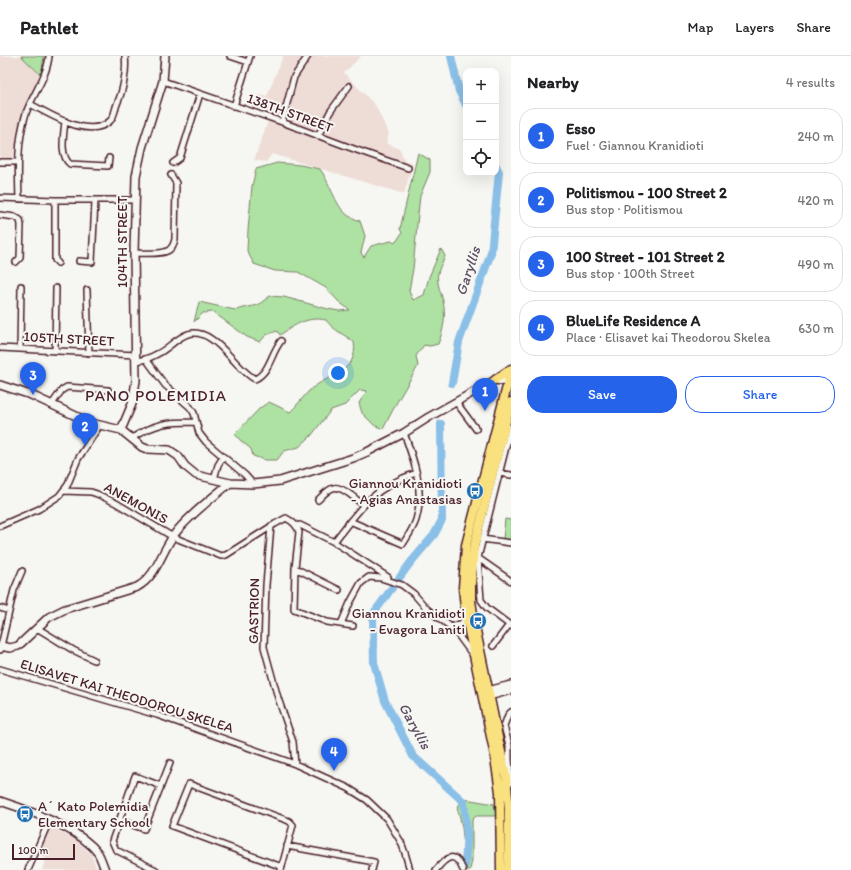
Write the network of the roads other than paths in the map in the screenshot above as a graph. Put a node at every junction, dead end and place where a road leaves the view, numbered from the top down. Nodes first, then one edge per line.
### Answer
1 (49, 56) edge
2 (125, 56) edge
3 (165, 56) edge
4 (230, 56) edge
5 (250, 56) edge
6 (308, 56) edge
7 (248, 62) junction
8 (163, 81) junction
9 (348, 86) dead end
10 (200, 94) junction
11 (30, 104) junction
12 (234, 106) junction
13 (65, 121) junction
14 (282, 122) junction
15 (318, 136) junction
16 (109, 158) dead end
17 (0, 162) edge
18 (18, 162) junction
19 (173, 163) dead end
20 (408, 168) dead end
21 (171, 175) dead end
22 (0, 198) edge
23 (19, 199) junction
24 (55, 200) junction
25 (134, 200) junction
26 (95, 201) junction
27 (0, 215) edge
28 (134, 253) junction
29 (16, 262) dead end
30 (79, 262) dead end
31 (58, 263) dead end
32 (22, 286) dead end
33 (56, 288) dead end
34 (87, 290) dead end
35 (281, 341) dead end
36 (0, 348) edge
37 (20, 349) junction
38 (55, 351) junction
39 (90, 353) junction
40 (136, 358) junction
41 (146, 359) junction
42 (511, 370) edge
43 (494, 382) junction
44 (0, 385) edge
45 (509, 385) edge
46 (108, 390) dead end
47 (508, 399) edge
48 (456, 402) junction
49 (52, 404) junction
50 (195, 422) junction
51 (100, 425) junction
52 (511, 427) edge
53 (476, 429) dead end
54 (121, 430) junction
55 (404, 433) junction
56 (132, 438) junction
57 (510, 438) edge
58 (223, 457) junction
59 (416, 473) junction
60 (499, 473) junction
61 (511, 475) edge
62 (214, 479) junction
63 (230, 482) junction
64 (253, 484) junction
65 (63, 492) junction
66 (318, 500) dead end
67 (363, 505) junction
68 (350, 521) junction
69 (0, 526) edge
70 (271, 526) junction
71 (296, 526) junction
72 (172, 537) junction
73 (482, 539) junction
74 (334, 542) junction
75 (511, 543) edge
76 (478, 558) junction
77 (295, 568) junction
78 (22, 571) dead end
79 (388, 577) dead end
80 (511, 581) edge
81 (339, 590) dead end
82 (0, 608) edge
83 (9, 611) junction
84 (466, 617) junction
85 (341, 624) junction
86 (353, 626) dead end
87 (510, 626) edge
88 (451, 627) junction
89 (37, 628) junction
90 (493, 646) dead end
91 (0, 647) edge
92 (474, 658) junction
93 (94, 660) dead end
94 (0, 669) edge
95 (511, 685) edge
96 (511, 690) edge
97 (486, 694) junction
98 (511, 712) edge
99 (510, 745) edge
100 (170, 763) dead end
101 (295, 764) junction
102 (511, 783) edge
103 (161, 786) junction
104 (0, 800) edge
105 (120, 820) junction
106 (49, 821) junction
107 (287, 846) junction
108 (282, 868) edge
109 (462, 868) edge
110 (28, 870) edge
111 (105, 870) edge
112 (156, 870) edge
113 (372, 870) edge
114 (410, 870) edge
115 (436, 870) edge
116 (501, 870) edge
117 (510, 870) edge

1 - 11 street
2 - 13 street
3 - 8 street, 104TH STREET
4 - 7 street
5 - 7 street
6 - 14 street
7 - 12 street
8 - 10 street, 138TH STREET
8 - 25 street, 104TH STREET
9 - 15 street
10 - 12 street, 138TH STREET
10 - 19 street
11 - 13 street
11 - 18 street
12 - 14 street, 138TH STREET
13 - 16 street
14 - 15 street, 138TH STREET
15 - 20 street, 138TH STREET
17 - 18 street
18 - 23 street
21 - 28 street
22 - 23 street
23 - 24 street
24 - 26 street
24 - 31 street
25 - 26 street
25 - 28 street, 104TH STREET
26 - 30 street
27 - 29 street
28 - 40 street, 104TH STREET
32 - 37 street
33 - 38 street
34 - 39 street
35 - 41 street, 105TH STREET
36 - 37 street, 105TH STREET
37 - 38 street, 105TH STREET
38 - 39 street, 105TH STREET
39 - 40 street, 105TH STREET
40 - 41 street, 105TH STREET
40 - 54 street, 104TH STREET
41 - 50 street
42 - 43 main road
42 - 45 main road
43 - 45 street
43 - 47 main road
43 - 48 street
44 - 49 street
45 - 47 main road
46 - 49 street
47 - 84 main road
47 - 97 main road
48 - 53 street
48 - 55 street
49 - 51 street
50 - 56 street
50 - 58 street
51 - 54 street
51 - 65 street
52 - 57 street
54 - 56 street
55 - 59 street
55 - 64 street
56 - 62 street
57 - 60 street
58 - 62 street
58 - 64 street
59 - 67 street
59 - 68 street
60 - 61 street
60 - 73 street
62 - 63 street
63 - 64 street
63 - 72 street
65 - 69 street
65 - 72 street, ANEMONIS
66 - 67 street
67 - 68 street
68 - 74 street
70 - 71 street
70 - 72 street, ANEMONIS
70 - 101 street, GASTRION
71 - 74 street
71 - 77 street
72 - 89 street
73 - 75 street
73 - 76 street
74 - 79 street
76 - 80 street
76 - 87 street
77 - 81 street
77 - 85 street
78 - 83 street
82 - 83 street
83 - 91 street
84 - 88 street
84 - 92 main road
85 - 86 street
85 - 88 street
87 - 90 street
88 - 92 street
89 - 91 street
89 - 93 street
92 - 97 main road
94 - 101 street, ELISAVET KAI THEODOROU SKELEA
95 - 97 street
96 - 97 street
97 - 116 main road
97 - 117 main road
98 - 99 street
99 - 102 street
100 - 103 street
101 - 114 street, ELISAVET KAI THEODOROU SKELEA
103 - 105 street
103 - 105 street
104 - 106 street
105 - 112 street
106 - 110 street
106 - 111 street
107 - 108 street
107 - 108 street
107 - 113 street
109 - 115 street

